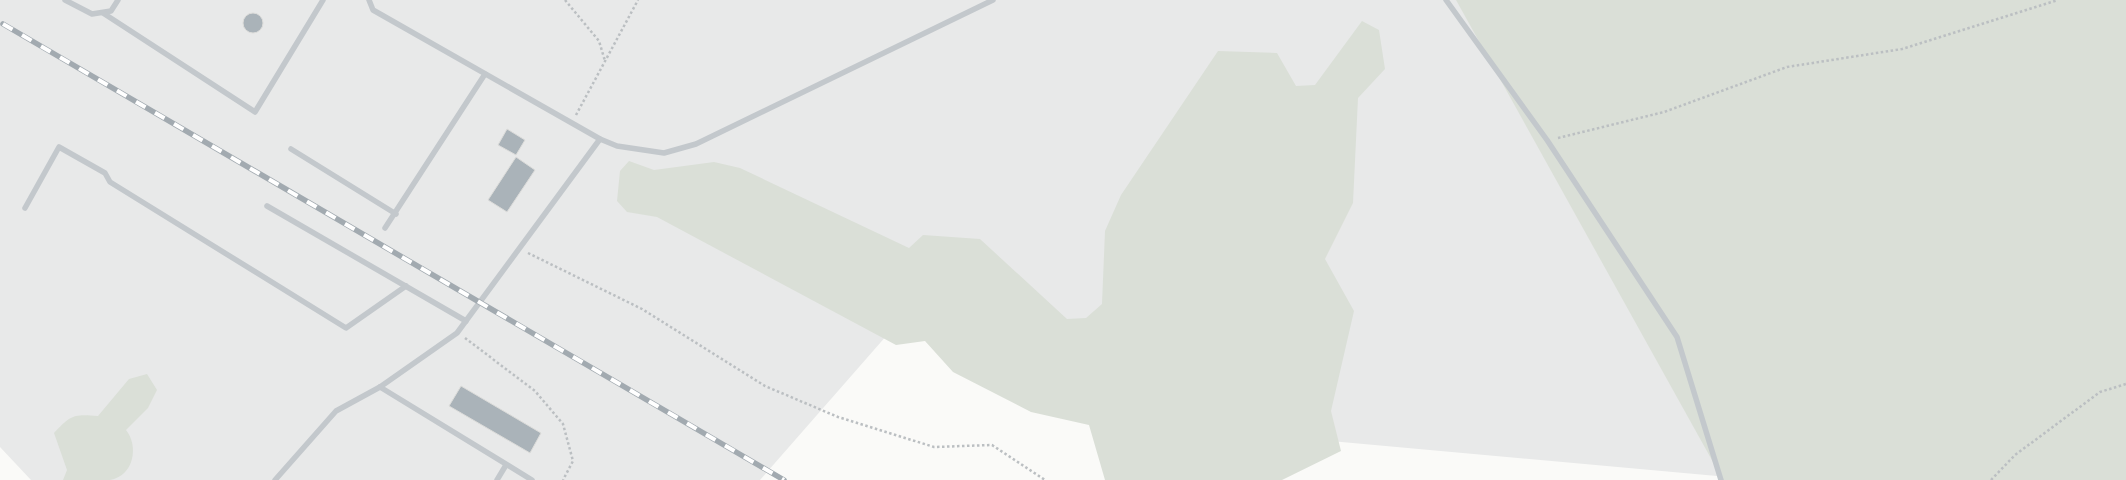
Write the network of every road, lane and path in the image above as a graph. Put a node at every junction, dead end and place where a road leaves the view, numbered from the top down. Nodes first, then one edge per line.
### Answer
1 (65, 0) edge
2 (118, 0) edge
3 (323, 0) edge
4 (369, 0) edge
5 (565, 0) edge
6 (638, 0) edge
7 (993, 0) edge
8 (1446, 0) edge
9 (2058, 0) edge
10 (103, 13) junction
11 (605, 61) junction
12 (485, 74) junction
13 (572, 123) junction
14 (600, 139) junction
15 (1547, 140) junction
16 (291, 149) dead end
17 (267, 206) dead end
18 (25, 208) dead end
19 (396, 214) junction
20 (385, 228) dead end
21 (520, 249) junction
22 (406, 286) junction
23 (466, 321) junction
24 (457, 333) junction
25 (2126, 384) edge
26 (380, 387) junction
27 (506, 464) junction
28 (275, 480) edge
29 (498, 480) edge
30 (532, 480) edge
31 (563, 480) edge
32 (1044, 480) edge
33 (1721, 480) edge
34 (1991, 480) edge

1 - 10 lane
2 - 10 lane
3 - 10 lane
4 - 12 lane
5 - 11 path
6 - 11 path
7 - 14 lane
8 - 15 lane
9 - 15 path
11 - 13 path
12 - 13 lane
12 - 19 lane
13 - 14 lane
14 - 21 lane
15 - 33 lane
16 - 19 lane
17 - 22 lane
18 - 22 lane
19 - 20 lane
21 - 23 lane
21 - 32 path
22 - 23 lane
23 - 24 lane
24 - 26 lane
24 - 31 path
25 - 34 path
26 - 27 lane
26 - 28 lane
27 - 29 lane
27 - 30 lane

